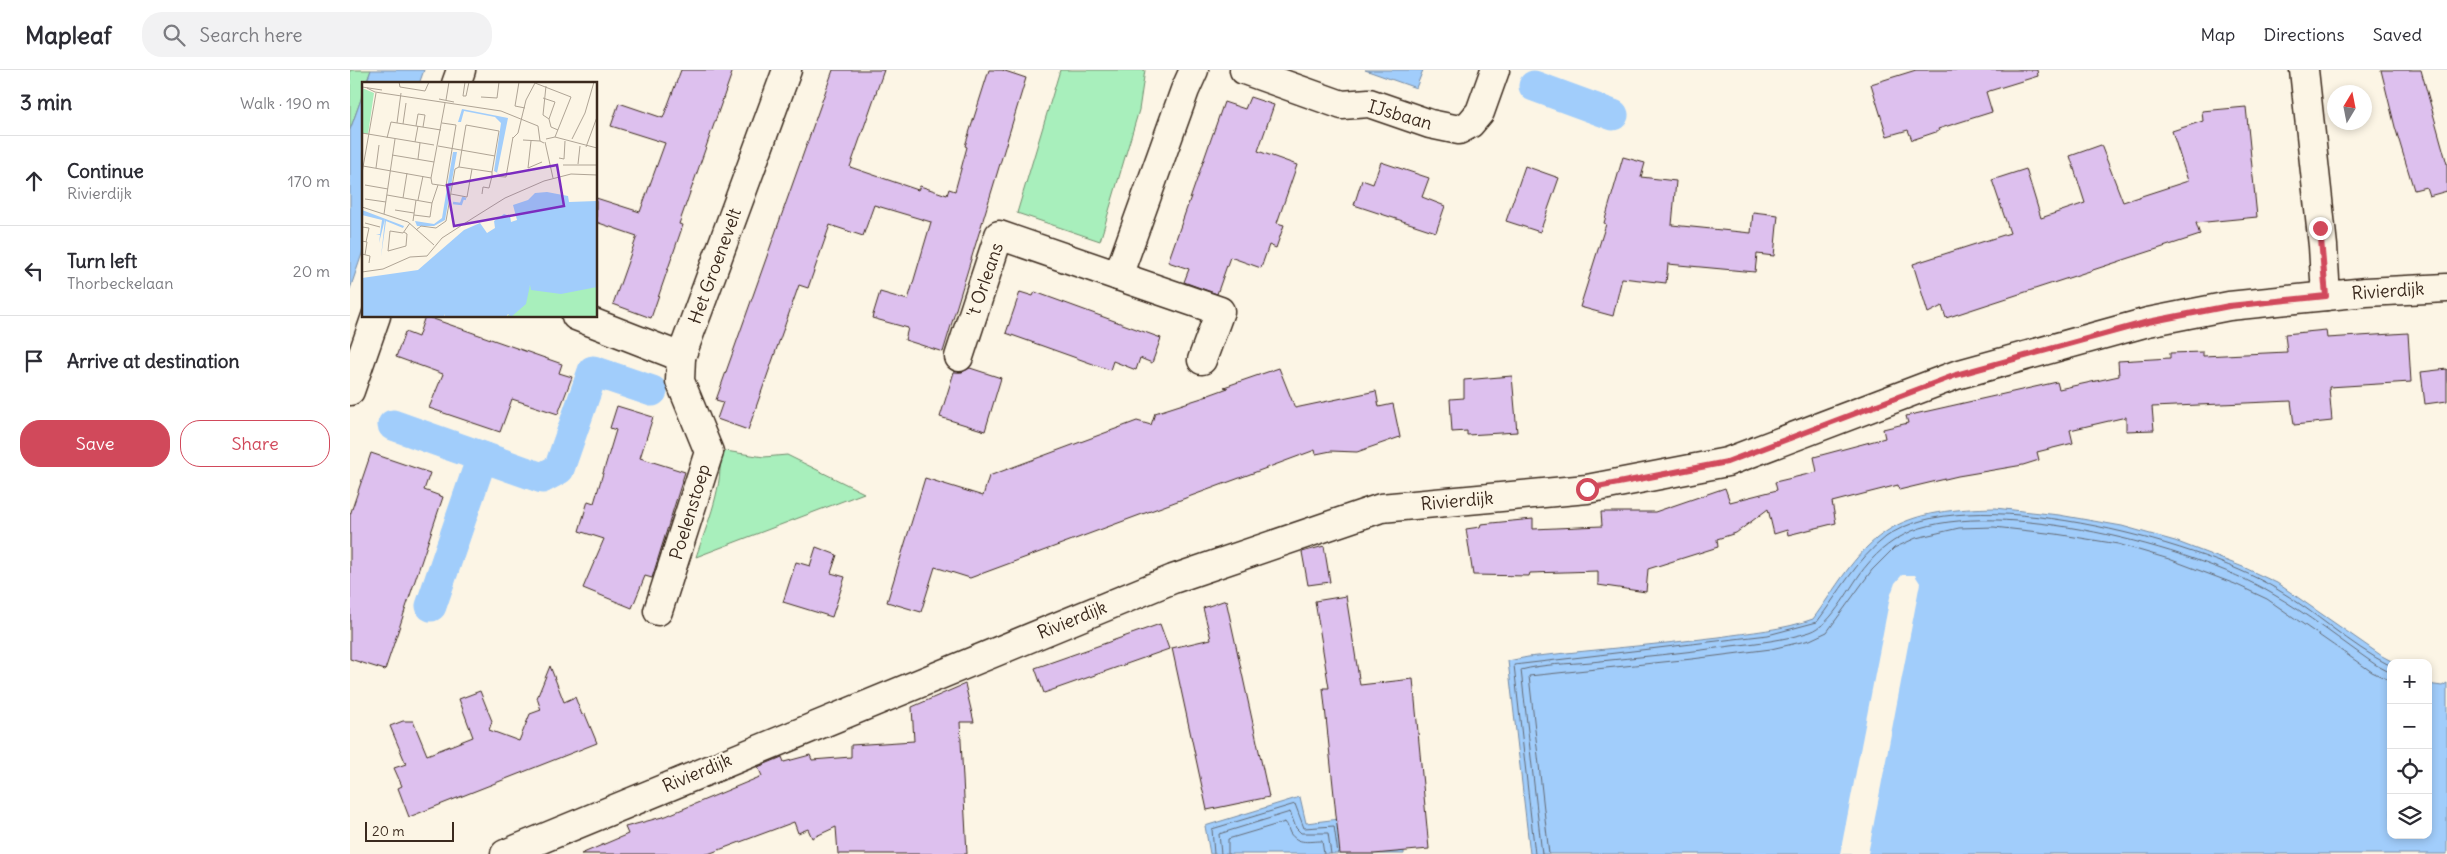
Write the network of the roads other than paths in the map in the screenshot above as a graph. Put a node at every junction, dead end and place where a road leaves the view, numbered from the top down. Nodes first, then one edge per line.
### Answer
1 (461, 70) edge
2 (787, 70) edge
3 (1194, 70) edge
4 (1244, 70) edge
5 (1495, 70) edge
6 (2304, 70) edge
7 (457, 82) edge
8 (1118, 276) junction
9 (2447, 288) edge
10 (2326, 296) junction
11 (375, 318) edge
12 (581, 318) edge
13 (681, 357) junction
14 (959, 358) dead end
15 (1202, 360) dead end
16 (350, 391) edge
17 (658, 610) dead end
18 (505, 854) edge

1 - 7 street
2 - 13 street, Het Groenevelt
3 - 8 street
4 - 5 street, IJsbaan
6 - 10 street
8 - 14 street, 't Orleans
8 - 15 street, 't Orleans
9 - 10 street, Rivierdijk
10 - 18 street, Rivierdijk
11 - 16 street
12 - 13 street
13 - 17 street, Poelenstoep

